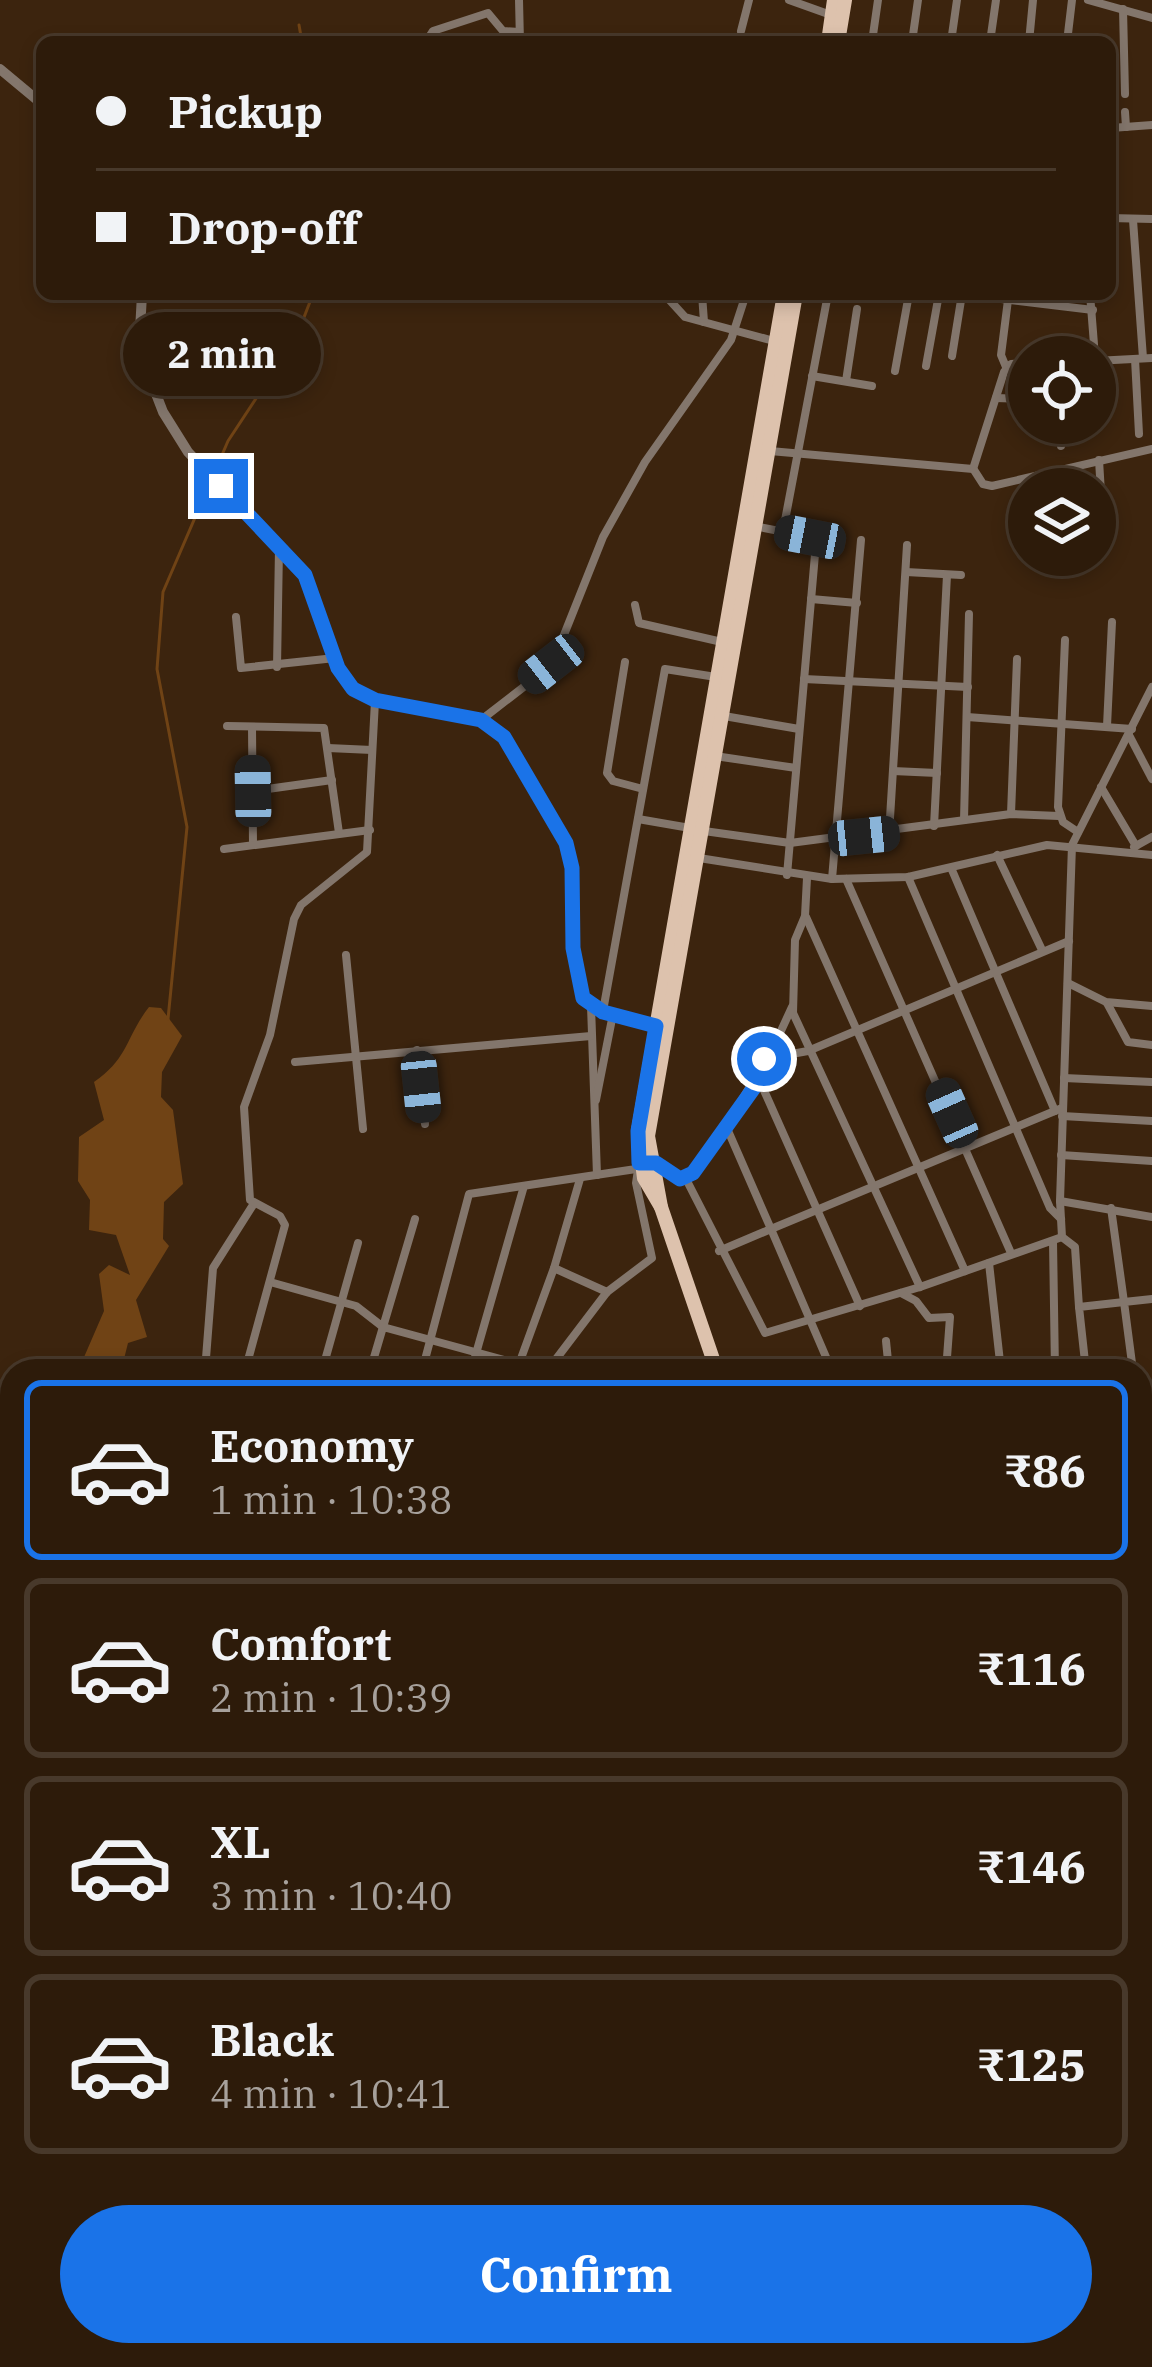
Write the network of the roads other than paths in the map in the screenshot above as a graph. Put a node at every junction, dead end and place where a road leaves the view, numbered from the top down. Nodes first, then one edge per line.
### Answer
1 (519, 0) edge
2 (749, 0) edge
3 (789, 0) edge
4 (845, 0) edge
5 (878, 0) edge
6 (918, 0) edge
7 (957, 0) edge
8 (996, 0) edge
9 (1033, 0) edge
10 (1072, 0) edge
11 (1094, 1) edge
12 (833, 8) edge
13 (1124, 9) junction
14 (1152, 18) edge
15 (741, 31) dead end
16 (428, 36) edge
17 (517, 36) edge
18 (520, 36) edge
19 (839, 36) edge
20 (873, 36) edge
21 (913, 36) edge
22 (952, 36) edge
23 (991, 36) edge
24 (1030, 36) edge
25 (1068, 36) edge
26 (0, 69) edge
27 (1125, 94) dead end
28 (36, 99) edge
29 (1125, 112) dead end
30 (1152, 124) edge
31 (1126, 127) junction
32 (1116, 128) edge
33 (1116, 218) edge
34 (1152, 219) edge
35 (1133, 220) junction
36 (142, 300) edge
37 (668, 300) edge
38 (702, 300) edge
39 (744, 300) edge
40 (783, 300) edge
41 (795, 300) edge
42 (827, 300) edge
43 (908, 300) edge
44 (938, 300) edge
45 (959, 300) edge
46 (1008, 300) edge
47 (1037, 300) edge
48 (1091, 300) edge
49 (857, 309) dead end
50 (1093, 310) junction
51 (704, 322) junction
52 (734, 331) junction
53 (1094, 336) edge
54 (776, 342) junction
55 (952, 356) dead end
56 (1143, 359) edge
57 (926, 366) dead end
58 (1006, 367) joint
59 (895, 370) dead end
60 (812, 376) junction
61 (846, 381) junction
62 (872, 386) dead end
63 (1152, 395) edge
64 (1137, 396) junction
65 (996, 398) junction
66 (1008, 398) edge
67 (1139, 434) dead end
68 (1152, 448) edge
69 (762, 451) junction
70 (797, 454) junction
71 (1099, 460) junction
72 (1099, 468) edge
73 (973, 469) junction
74 (754, 526) junction
75 (783, 532) junction
76 (861, 540) dead end
77 (907, 544) dead end
78 (279, 546) junction
79 (905, 572) junction
80 (946, 575) junction
81 (961, 575) dead end
82 (811, 599) junction
83 (857, 603) junction
84 (635, 605) dead end
85 (734, 607) junction
86 (969, 614) dead end
87 (236, 616) dead end
88 (1112, 622) dead end
89 (1065, 640) dead end
90 (722, 642) junction
91 (335, 658) junction
92 (1017, 659) dead end
93 (625, 662) dead end
94 (277, 667) junction
95 (716, 677) junction
96 (803, 679) junction
97 (852, 682) junction
98 (899, 685) junction
99 (941, 686) junction
100 (968, 687) junction
101 (1152, 688) edge
102 (375, 700) junction
103 (721, 716) junction
104 (967, 717) junction
105 (481, 720) junction
106 (1015, 721) junction
107 (1062, 723) junction
108 (227, 726) dead end
109 (252, 726) junction
110 (1107, 726) junction
111 (800, 729) junction
112 (1131, 732) junction
113 (328, 748) junction
114 (372, 750) junction
115 (714, 755) junction
116 (796, 768) junction
117 (893, 771) junction
118 (937, 773) junction
119 (1152, 778) edge
120 (332, 780) junction
121 (1101, 787) junction
122 (643, 789) junction
123 (253, 791) junction
124 (1011, 814) junction
125 (1059, 815) junction
126 (638, 819) junction
127 (964, 820) junction
128 (934, 826) junction
129 (696, 829) junction
130 (370, 830) junction
131 (1078, 832) junction
132 (339, 833) junction
133 (889, 834) junction
134 (1152, 837) edge
135 (839, 838) junction
136 (790, 843) junction
137 (253, 845) junction
138 (1072, 845) junction
139 (224, 849) dead end
140 (1131, 849) junction
141 (997, 855) junction
142 (1152, 855) edge
143 (691, 857) junction
144 (951, 869) junction
145 (787, 875) junction
146 (908, 877) junction
147 (807, 878) junction
148 (832, 879) junction
149 (846, 879) junction
150 (806, 916) junction
151 (1070, 941) junction
152 (1042, 950) junction
153 (346, 955) dead end
154 (998, 968) junction
155 (1067, 982) junction
156 (956, 986) junction
157 (1106, 1002) junction
158 (591, 1006) junction
159 (792, 1006) junction
160 (1152, 1006) edge
161 (906, 1009) junction
162 (608, 1013) junction
163 (661, 1027) junction
164 (860, 1028) junction
165 (591, 1036) junction
166 (1152, 1045) edge
167 (417, 1050) junction
168 (808, 1051) junction
169 (355, 1056) junction
170 (764, 1059) junction
171 (295, 1062) dead end
172 (1064, 1078) junction
173 (1152, 1082) edge
174 (756, 1085) junction
175 (596, 1101) junction
176 (1060, 1112) junction
177 (1152, 1121) edge
178 (425, 1124) dead end
179 (726, 1126) junction
180 (1018, 1126) junction
181 (363, 1130) dead end
182 (967, 1147) junction
183 (1061, 1155) junction
184 (1152, 1161) edge
185 (642, 1165) junction
186 (918, 1168) junction
187 (597, 1175) junction
188 (686, 1178) junction
189 (580, 1179) junction
190 (524, 1186) junction
191 (870, 1188) junction
192 (1060, 1202) junction
193 (253, 1205) junction
194 (818, 1208) junction
195 (1112, 1208) junction
196 (1152, 1217) edge
197 (415, 1219) dead end
198 (1061, 1219) junction
199 (772, 1229) junction
200 (1058, 1239) junction
201 (358, 1243) dead end
202 (719, 1251) junction
203 (1011, 1253) junction
204 (989, 1262) junction
205 (554, 1268) junction
206 (965, 1271) junction
207 (270, 1282) junction
208 (920, 1287) junction
209 (607, 1292) junction
210 (901, 1293) junction
211 (1152, 1299) edge
212 (342, 1302) junction
213 (1124, 1302) junction
214 (860, 1306) junction
215 (1079, 1307) junction
216 (814, 1321) junction
217 (383, 1327) junction
218 (431, 1340) junction
219 (886, 1341) dead end
220 (476, 1354) junction
221 (206, 1359) edge
222 (248, 1359) edge
223 (325, 1359) edge
224 (374, 1359) edge
225 (425, 1359) edge
226 (475, 1359) edge
227 (493, 1359) edge
228 (524, 1359) edge
229 (556, 1359) edge
230 (713, 1359) edge
231 (828, 1359) edge
232 (888, 1359) edge
233 (947, 1359) edge
234 (1000, 1359) edge
235 (1055, 1359) edge
236 (1086, 1359) edge
237 (1131, 1359) edge

1 - 18 street
2 - 15 street
3 - 12 street
4 - 19 main road
5 - 20 street
6 - 21 street
7 - 22 street
8 - 23 street
9 - 24 street
10 - 25 street
11 - 13 street
13 - 14 street
13 - 27 street
16 - 17 street
26 - 28 street
29 - 31 street
30 - 31 street
31 - 32 street
33 - 35 street
34 - 35 street
35 - 56 street
36 - 78 street
37 - 51 street
38 - 51 street
39 - 52 street
40 - 54 main road
41 - 69 main road
42 - 60 street
43 - 59 street
44 - 57 street
45 - 55 street
46 - 58 street
47 - 50 street
48 - 50 street
49 - 61 street
50 - 53 street
51 - 52 street
52 - 54 street
52 - 105 street
54 - 69 main road
56 - 64 street
58 - 65 street
60 - 61 street
60 - 70 street
61 - 62 street
63 - 64 street
64 - 67 street
65 - 66 street
65 - 73 street
68 - 71 street
69 - 70 street
69 - 74 main road
69 - 85 main road
70 - 73 street
70 - 75 street
71 - 72 street
71 - 73 street
74 - 75 street
74 - 85 main road
75 - 82 street
76 - 83 street
77 - 79 street
78 - 91 street
78 - 94 street
79 - 80 street
79 - 98 street
80 - 81 street
80 - 99 street
82 - 83 street
82 - 96 street
83 - 97 street
84 - 90 street
85 - 90 main road
85 - 103 main road
86 - 100 street
87 - 94 street
88 - 110 street
89 - 107 street
90 - 95 main road
91 - 94 street
91 - 102 street
92 - 106 street
93 - 122 street
95 - 122 street
95 - 129 main road
96 - 97 street
96 - 111 street
97 - 98 street
97 - 135 street
98 - 99 street
98 - 117 street
99 - 100 street
99 - 118 street
100 - 104 street
101 - 112 street
102 - 105 street
102 - 114 street
103 - 111 street
103 - 115 main road
104 - 106 street
104 - 127 street
105 - 158 street
106 - 107 street
106 - 124 street
107 - 110 street
107 - 125 street
108 - 109 street
109 - 113 street
109 - 123 street
110 - 112 street
111 - 116 street
112 - 119 street
112 - 121 street
113 - 114 street
113 - 120 street
114 - 130 street
115 - 116 street
115 - 129 main road
116 - 136 street
117 - 118 street
117 - 133 street
118 - 128 street
120 - 123 street
120 - 132 street
121 - 131 street
121 - 140 street
122 - 126 street
123 - 137 street
124 - 125 street
124 - 127 street
125 - 131 street
126 - 129 street
126 - 162 street
127 - 128 street
128 - 133 street
129 - 136 street
129 - 143 main road
130 - 132 street
130 - 193 street
131 - 138 street
132 - 137 street
133 - 135 street
134 - 140 street
135 - 136 street
135 - 148 street
136 - 145 street
137 - 139 street
138 - 140 street
138 - 141 street
138 - 151 street
140 - 142 street
141 - 144 street
141 - 152 street
143 - 145 street
143 - 163 main road
144 - 146 street
144 - 154 street
145 - 147 street
146 - 149 street
146 - 156 street
147 - 148 street
147 - 150 street
148 - 149 street
149 - 161 street
150 - 159 street
150 - 164 street
151 - 152 street
151 - 155 street
152 - 154 street
153 - 169 street
154 - 156 street
154 - 176 street
155 - 157 street
155 - 172 street
156 - 161 street
156 - 180 street
157 - 160 street
157 - 166 street
158 - 162 street
158 - 165 street
159 - 168 street
159 - 170 street
161 - 164 street
161 - 182 street
162 - 163 street
162 - 175 street
163 - 185 main road
164 - 168 street
164 - 186 street
165 - 167 street
165 - 175 street
167 - 169 street
167 - 178 street
168 - 170 street
168 - 191 street
169 - 171 street
169 - 181 street
170 - 174 street
172 - 173 street
172 - 176 street
174 - 179 street
174 - 194 street
175 - 187 street
176 - 177 street
176 - 180 street
176 - 183 street
179 - 188 street
179 - 199 street
180 - 182 street
180 - 198 street
182 - 186 street
182 - 203 street
183 - 184 street
183 - 192 street
185 - 187 street
185 - 188 street
185 - 209 street
185 - 230 main road
186 - 191 street
186 - 206 street
187 - 189 street
188 - 202 street
189 - 190 street
189 - 205 street
190 - 218 street
190 - 220 street
191 - 194 street
191 - 208 street
192 - 195 street
192 - 198 street
193 - 207 street
193 - 221 street
194 - 199 street
194 - 214 street
195 - 196 street
195 - 213 street
197 - 217 street
198 - 200 street
199 - 202 street
199 - 216 street
200 - 203 street
200 - 215 street
200 - 235 street
201 - 212 street
202 - 216 street
203 - 204 street
204 - 206 street
204 - 234 street
205 - 209 street
205 - 228 street
206 - 208 street
207 - 212 street
207 - 222 street
208 - 210 street
209 - 229 street
210 - 214 street
210 - 233 street
211 - 213 street
212 - 217 street
212 - 223 street
213 - 215 street
213 - 237 street
214 - 216 street
215 - 236 street
216 - 231 street
217 - 218 street
217 - 224 street
218 - 220 street
218 - 225 street
219 - 232 street
220 - 226 street
220 - 227 street

